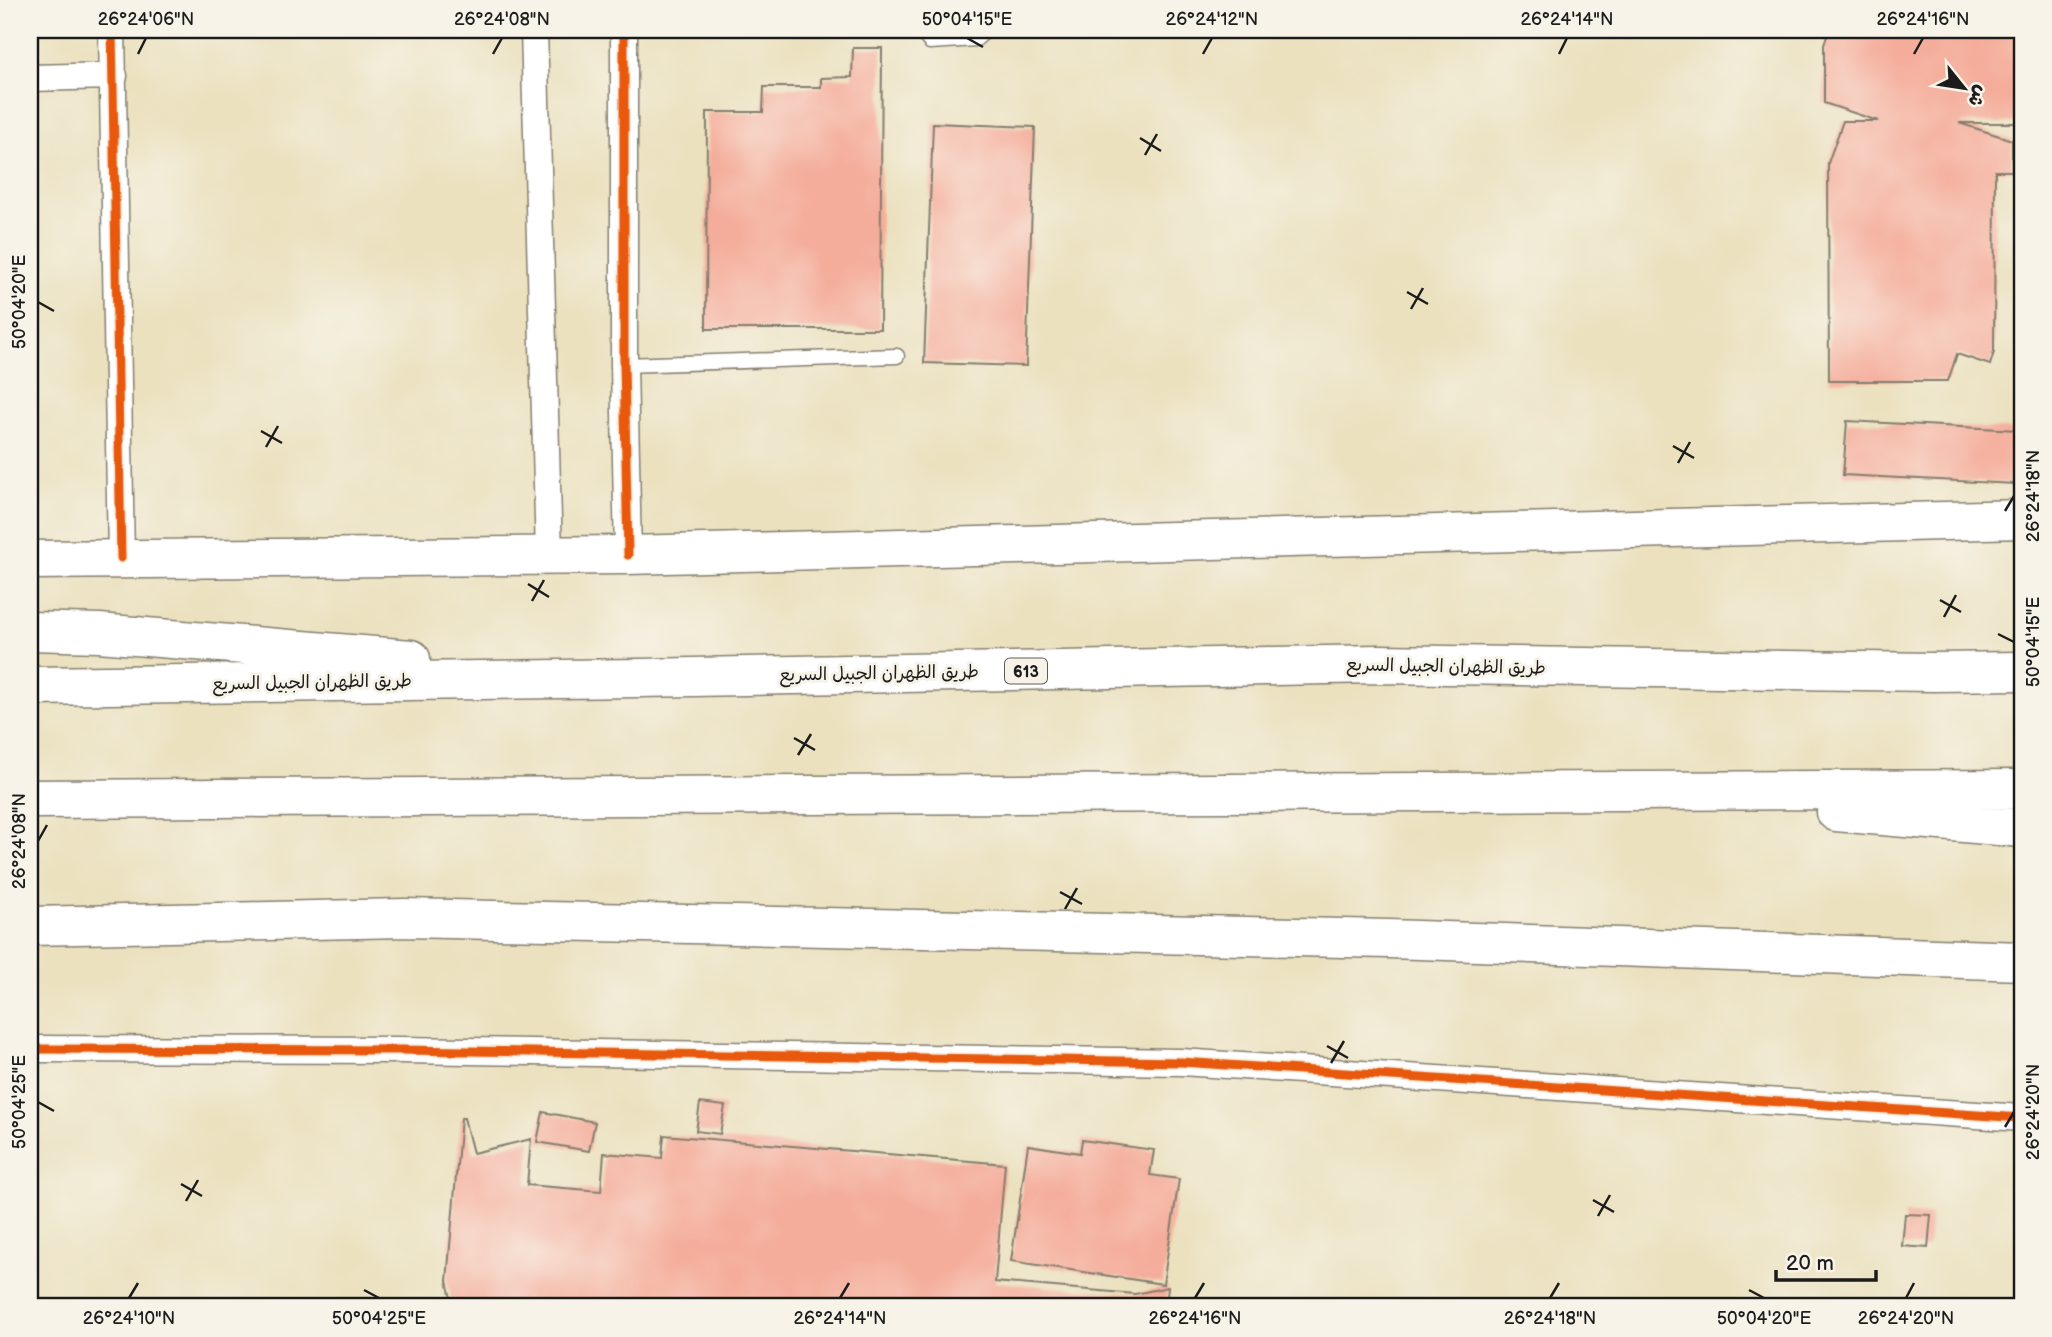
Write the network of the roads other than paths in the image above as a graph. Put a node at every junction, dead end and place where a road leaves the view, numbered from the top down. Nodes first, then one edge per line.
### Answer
1 (112, 30) edge
2 (534, 30) edge
3 (624, 30) edge
4 (920, 30) edge
5 (986, 30) edge
6 (114, 76) junction
7 (30, 78) edge
8 (897, 356) dead end
9 (624, 365) junction
10 (2022, 519) edge
11 (549, 554) junction
12 (628, 555) junction
13 (121, 558) junction
14 (30, 560) edge
15 (30, 631) edge
16 (2022, 665) edge
17 (2022, 671) edge
18 (1934, 673) junction
19 (640, 678) junction
20 (30, 686) edge
21 (2022, 789) edge
22 (1579, 790) junction
23 (30, 799) edge
24 (2022, 828) edge
25 (30, 926) edge
26 (2022, 961) edge
27 (30, 1049) edge
28 (2022, 1118) edge

1 - 6 street
2 - 11 street
3 - 9 street
4 - 5 lane
6 - 7 street
6 - 13 street
8 - 9 lane
9 - 12 street
10 - 12 main road
11 - 12 main road
11 - 13 main road
13 - 14 main road
15 - 19 main road
16 - 18 main road
17 - 18 main road, طريق الظهران الجبيل السريع / 613
18 - 19 main road, طريق الظهران الجبيل السريع / 613
19 - 20 main road, طريق الظهران الجبيل السريع / 613
21 - 22 main road
22 - 23 main road
22 - 24 main road
25 - 26 main road
27 - 28 street

